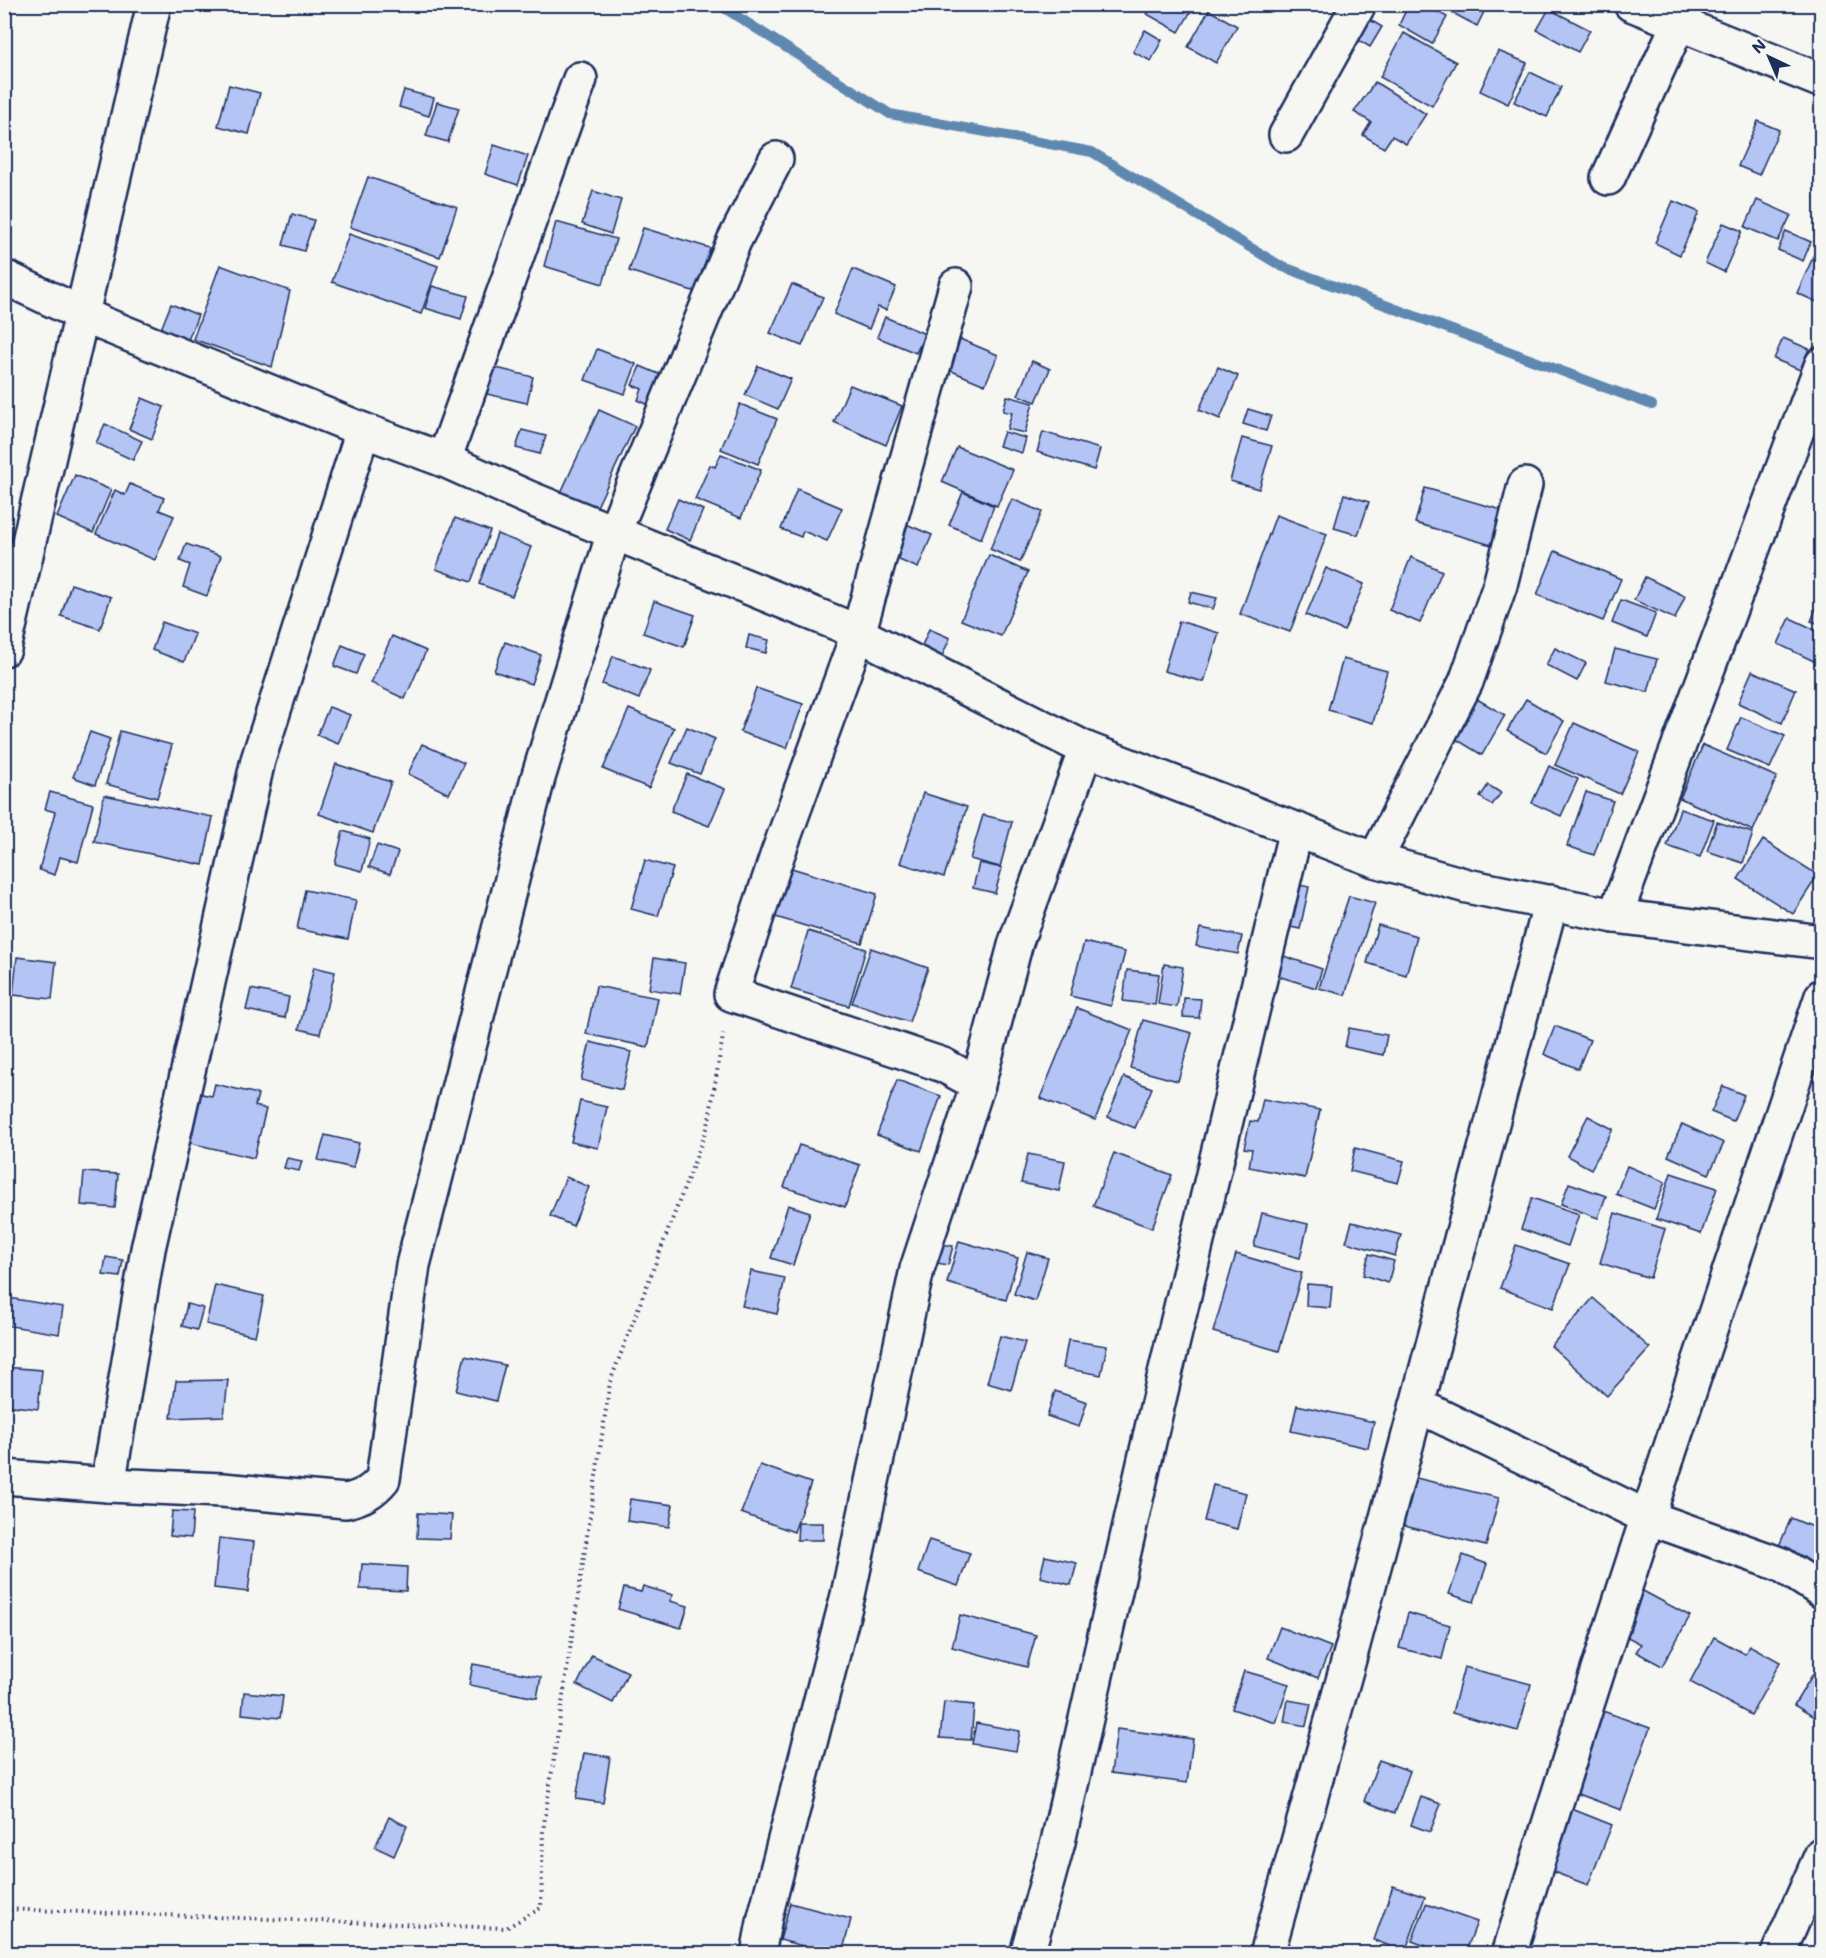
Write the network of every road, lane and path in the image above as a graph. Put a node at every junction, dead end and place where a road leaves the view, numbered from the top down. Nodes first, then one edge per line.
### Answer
1 (154, 4) edge
2 (1359, 4) edge
3 (1631, 4) edge
4 (1683, 15) edge
5 (580, 79) dead end
6 (1821, 81) edge
7 (1286, 135) dead end
8 (776, 159) dead end
9 (1608, 178) dead end
10 (4, 277) edge
11 (956, 286) dead end
12 (82, 314) junction
13 (1821, 364) edge
14 (363, 430) junction
15 (444, 460) junction
16 (1525, 485) dead end
17 (614, 532) junction
18 (858, 634) junction
19 (4, 649) edge
20 (1086, 749) junction
21 (1296, 828) junction
22 (1375, 860) junction
23 (1551, 902) junction
24 (1615, 916) junction
25 (1821, 942) edge
26 (731, 994) junction
27 (1821, 996) edge
28 (978, 1083) junction
29 (1417, 1405) junction
30 (4, 1477) edge
31 (108, 1485) junction
32 (1647, 1517) junction
33 (1821, 1591) edge
34 (1821, 1854) edge
35 (4, 1909) edge
36 (758, 1953) edge
37 (1027, 1953) edge
38 (1267, 1953) edge
39 (1509, 1953) edge
40 (1778, 1953) edge

1 - 12 street
2 - 7 street
3 - 4 street
4 - 6 street
4 - 9 street
5 - 15 street
8 - 17 street
10 - 12 street
11 - 18 street
12 - 14 street
12 - 19 street
13 - 24 street
14 - 15 street
14 - 31 street
15 - 17 street
16 - 22 street
17 - 18 street
17 - 31 street
18 - 20 street
18 - 26 street
20 - 21 street
20 - 28 street
21 - 22 street
21 - 37 street
22 - 23 street
23 - 24 street
23 - 29 street
24 - 25 street
26 - 28 street
26 - 35 path
27 - 32 street
28 - 36 street
29 - 32 street
29 - 38 street
30 - 31 street
32 - 33 street
32 - 39 street
34 - 40 street

